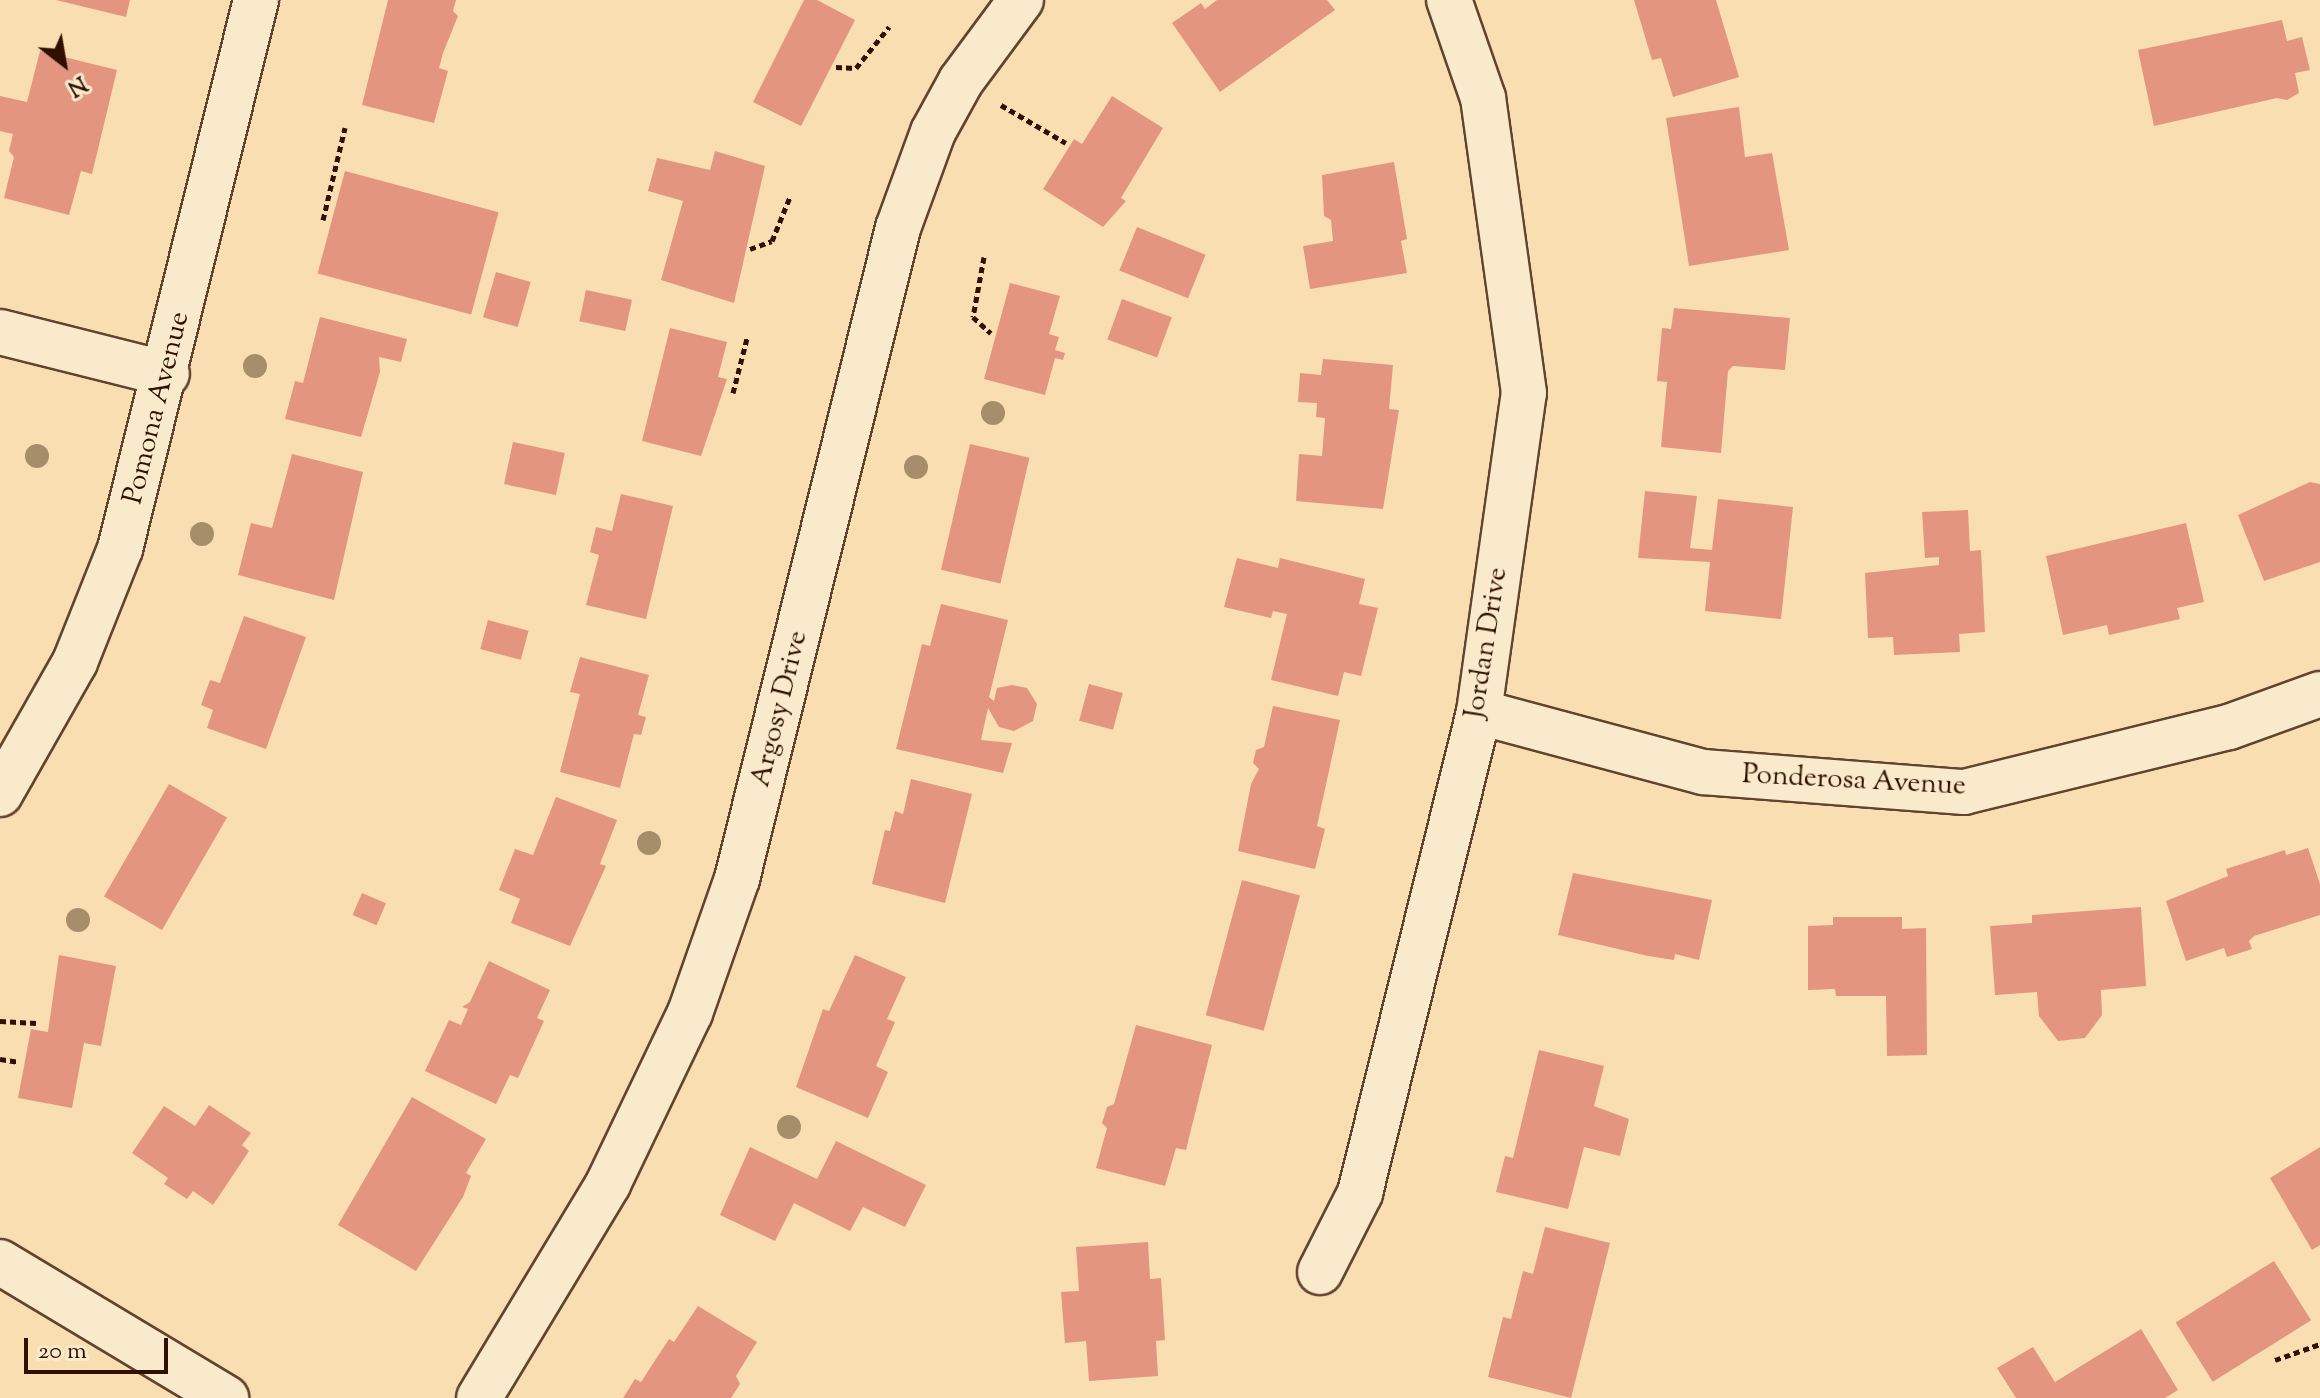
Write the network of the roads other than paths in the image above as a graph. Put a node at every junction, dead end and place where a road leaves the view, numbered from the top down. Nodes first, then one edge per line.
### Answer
1 (256, 0) edge
2 (1021, 0) edge
3 (1449, 0) edge
4 (0, 332) edge
5 (167, 374) junction
6 (2320, 694) edge
7 (1479, 712) junction
8 (0, 794) edge
9 (0, 1262) edge
10 (1320, 1272) dead end
11 (226, 1398) edge
12 (479, 1398) edge

1 - 5 street, Pomona Avenue
2 - 12 street, Argosy Drive
3 - 7 street, Jordan Drive
4 - 5 street
5 - 8 street, Pomona Avenue
6 - 7 street, Ponderosa Avenue
7 - 10 street, Jordan Drive
9 - 11 street

